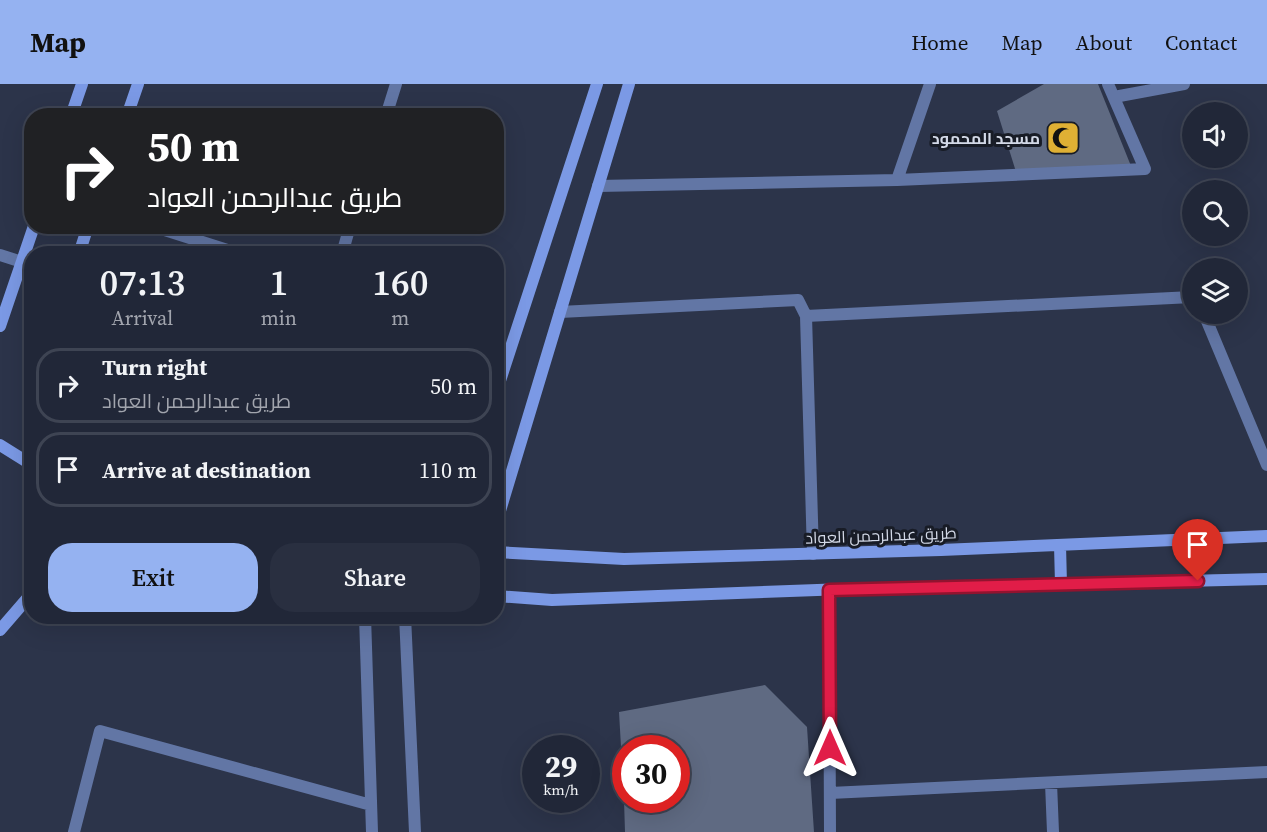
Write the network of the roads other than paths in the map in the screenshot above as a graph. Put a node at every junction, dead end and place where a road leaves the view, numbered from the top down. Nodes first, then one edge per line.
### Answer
1 (82, 84) edge
2 (138, 84) edge
3 (396, 84) edge
4 (597, 84) edge
5 (629, 84) edge
6 (930, 84) edge
7 (1108, 84) edge
8 (1184, 84) edge
9 (1114, 97) junction
10 (74, 108) edge
11 (130, 108) edge
12 (388, 108) edge
13 (897, 180) junction
14 (598, 186) junction
15 (31, 234) edge
16 (177, 234) edge
17 (29, 240) junction
18 (27, 246) edge
19 (31, 246) edge
20 (215, 246) edge
21 (0, 255) edge
22 (24, 256) edge
23 (22, 262) junction
24 (1182, 297) edge
25 (560, 312) junction
26 (806, 316) junction
27 (1208, 324) edge
28 (0, 326) edge
29 (504, 369) edge
30 (0, 444) edge
31 (24, 460) edge
32 (1267, 465) edge
33 (504, 498) edge
34 (1267, 536) edge
35 (1060, 545) junction
36 (504, 552) edge
37 (813, 554) junction
38 (1267, 579) edge
39 (1061, 584) junction
40 (829, 590) junction
41 (24, 596) edge
42 (504, 597) edge
43 (24, 601) edge
44 (0, 611) edge
45 (365, 624) edge
46 (405, 624) edge
47 (0, 630) edge
48 (1267, 772) edge
49 (1051, 783) junction
50 (830, 793) junction
51 (371, 805) junction
52 (74, 832) edge
53 (372, 832) edge
54 (415, 832) edge
55 (830, 832) edge
56 (1053, 832) edge

1 - 10 main road
2 - 11 main road
3 - 12 street
4 - 29 main road
5 - 14 main road
6 - 13 street
7 - 9 street
8 - 9 street
9 - 13 street
13 - 14 street
14 - 25 main road
15 - 17 main road
16 - 20 street
17 - 18 main road
17 - 19 main road
21 - 23 street
22 - 23 main road
23 - 28 main road
24 - 26 street
25 - 26 street
25 - 33 main road
26 - 37 street
27 - 32 street
30 - 31 main road
34 - 35 main road, طريق عبدالرحمن العواد
35 - 37 main road, طريق عبدالرحمن العواد
35 - 39 main road
36 - 37 main road, طريق عبدالرحمن العواد
38 - 39 main road
39 - 40 main road
40 - 42 main road
40 - 50 street
41 - 44 main road
43 - 47 main road
45 - 51 street
46 - 54 street
48 - 49 street
49 - 50 street
49 - 56 street
50 - 55 street
51 - 52 street
51 - 53 street

